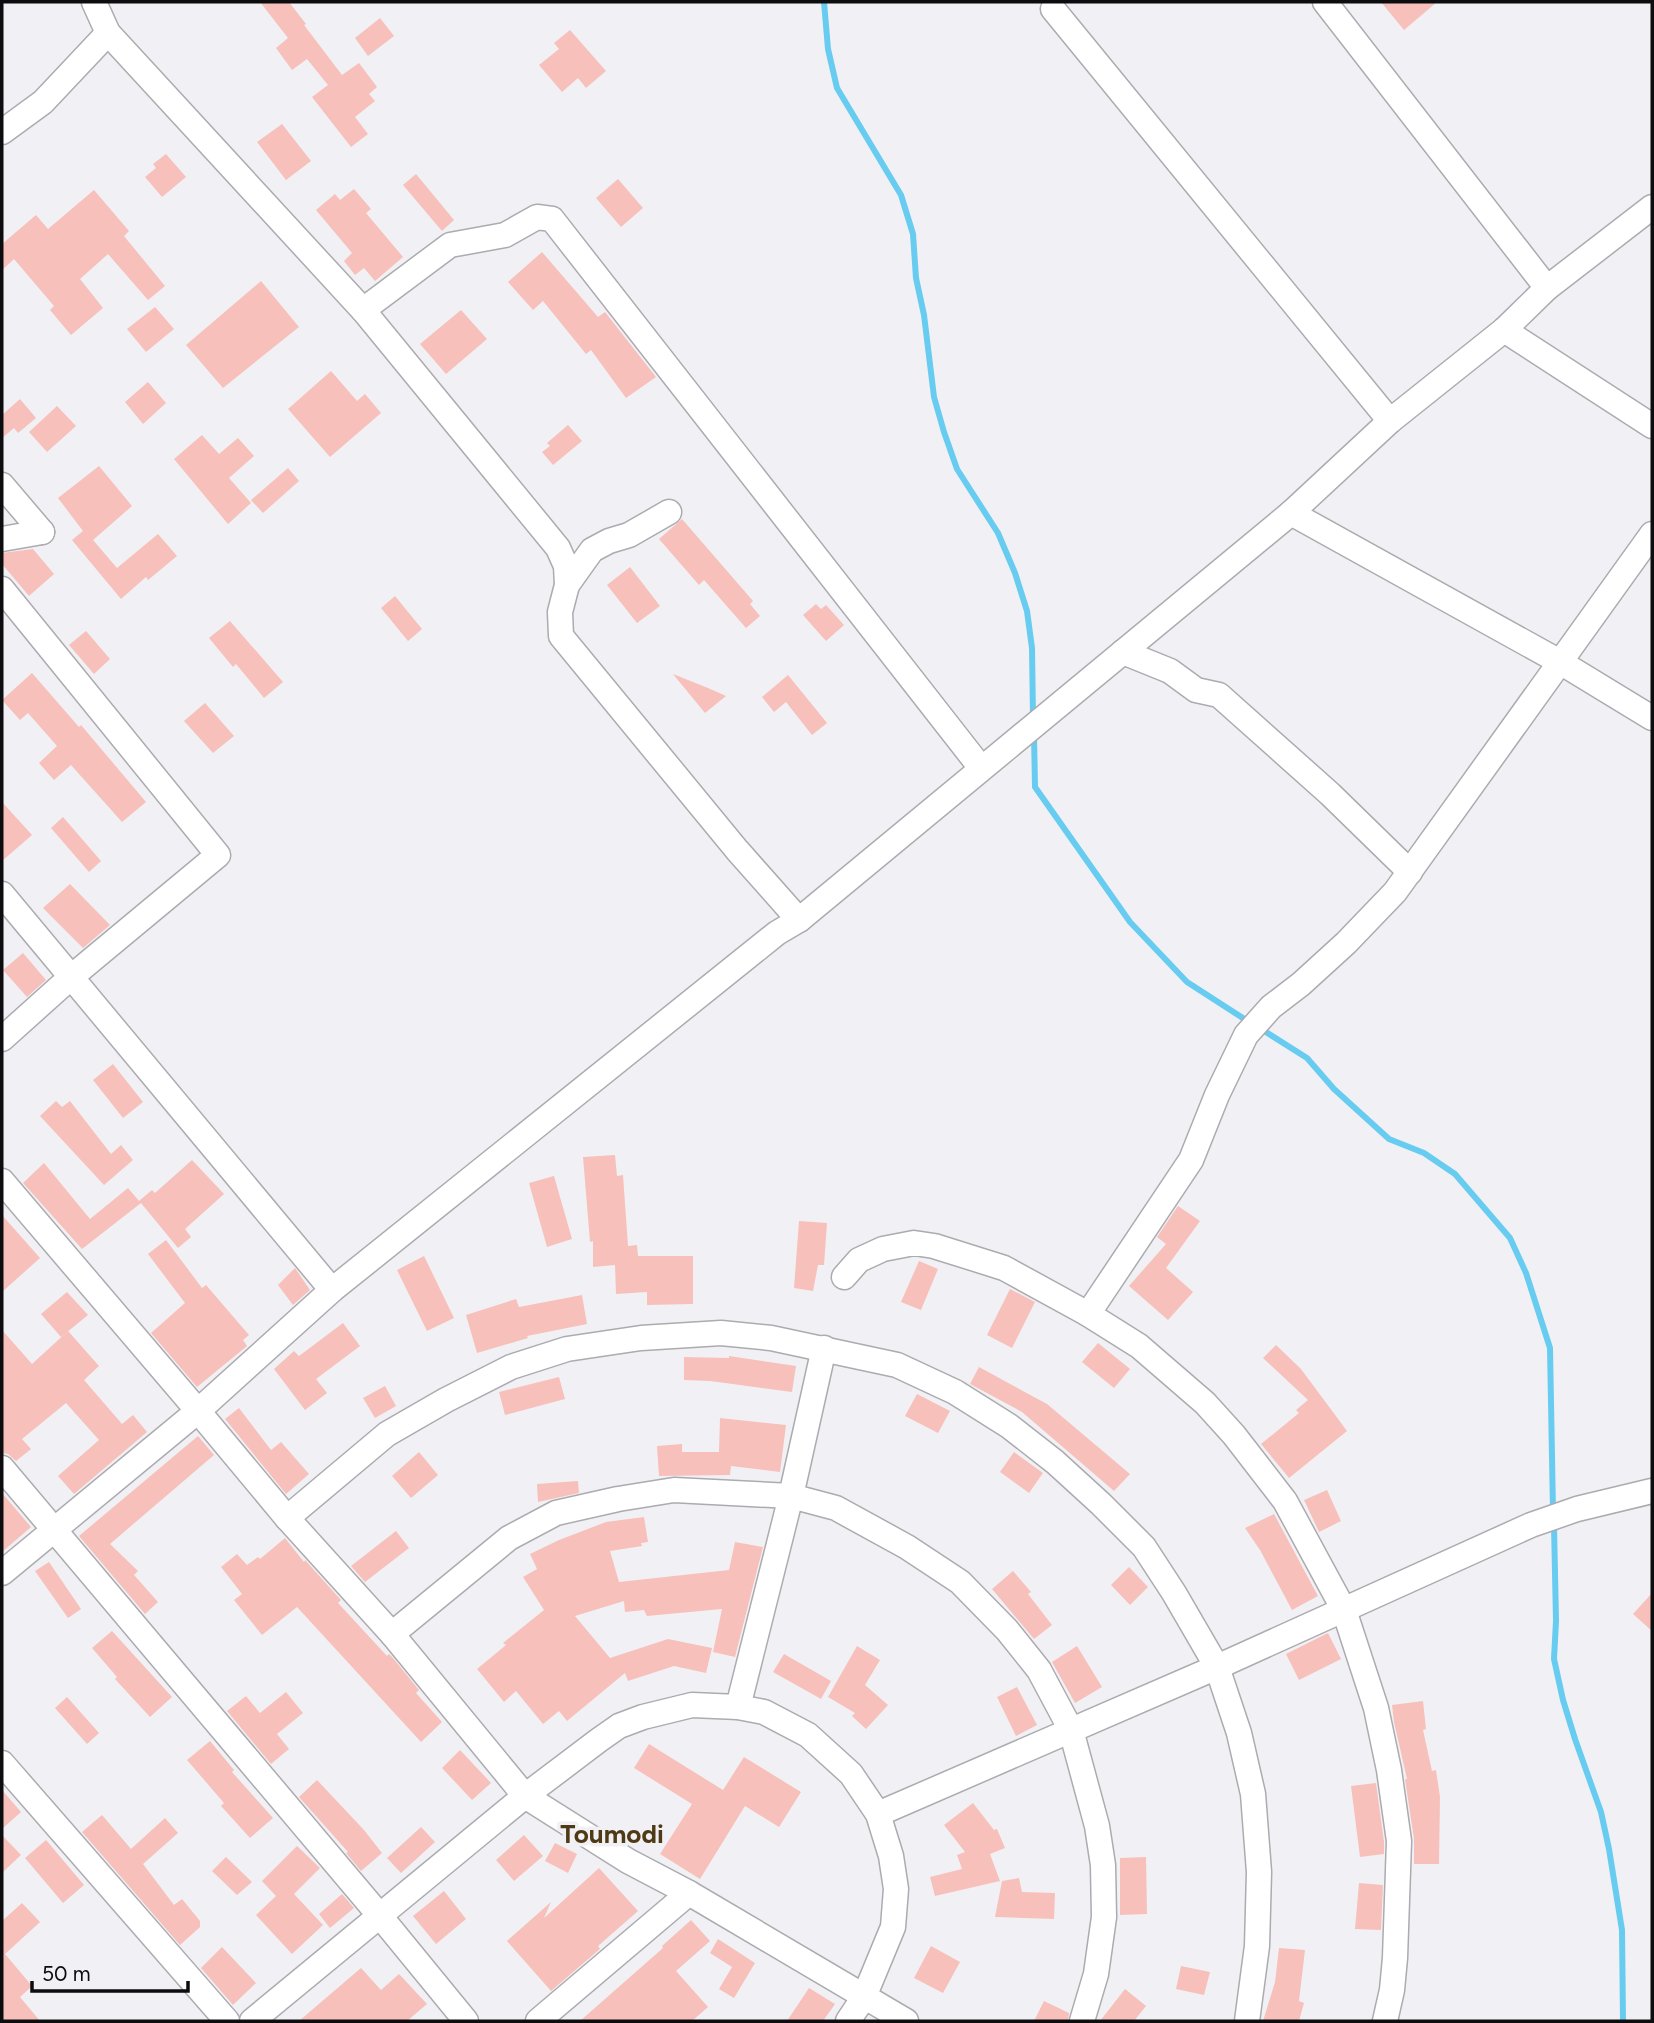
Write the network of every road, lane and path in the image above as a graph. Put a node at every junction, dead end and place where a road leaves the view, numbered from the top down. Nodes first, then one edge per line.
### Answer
1 (94, 2) edge
2 (1325, 2) edge
3 (1053, 9) dead end
4 (108, 33) junction
5 (2, 132) edge
6 (1652, 207) edge
7 (1547, 288) junction
8 (363, 310) junction
9 (1504, 330) junction
10 (1390, 421) junction
11 (1652, 426) edge
12 (2, 485) edge
13 (669, 512) dead end
14 (1292, 513) junction
15 (1652, 534) edge
16 (2, 539) edge
17 (567, 585) junction
18 (2, 589) edge
19 (1123, 652) junction
20 (1560, 662) junction
21 (1652, 718) edge
22 (981, 768) junction
23 (1410, 872) junction
24 (2, 894) edge
25 (799, 920) junction
26 (70, 978) junction
27 (2, 1039) edge
28 (2, 1181) edge
29 (844, 1277) dead end
30 (332, 1290) junction
31 (1088, 1314) junction
32 (824, 1348) junction
33 (198, 1411) junction
34 (2, 1468) edge
35 (791, 1496) junction
36 (1647, 1497) edge
37 (287, 1518) junction
38 (54, 1529) junction
39 (2, 1573) edge
40 (1344, 1610) junction
41 (392, 1634) junction
42 (1217, 1667) junction
43 (738, 1707) junction
44 (1071, 1730) junction
45 (2, 1763) edge
46 (525, 1796) junction
47 (878, 1814) junction
48 (689, 1893) junction
49 (380, 1916) junction
50 (864, 1997) junction
51 (227, 2021) edge
52 (253, 2021) edge
53 (466, 2021) edge
54 (538, 2021) edge
55 (848, 2021) edge
56 (906, 2021) edge
57 (1082, 2021) edge
58 (1247, 2021) edge
59 (1385, 2021) edge

1 - 4 street
2 - 7 street
3 - 10 street
4 - 5 street
4 - 8 street
6 - 7 street
7 - 9 street
8 - 17 street
8 - 22 street
9 - 10 street
9 - 11 street
10 - 14 street
12 - 16 street
13 - 17 street
14 - 19 street
14 - 20 street
15 - 20 street
17 - 25 street
18 - 26 street
19 - 22 street
19 - 23 street
20 - 21 street
20 - 23 street
22 - 25 street
23 - 31 street
24 - 26 street
25 - 30 street
26 - 27 street
26 - 30 street
28 - 33 street
29 - 31 street
30 - 33 street
31 - 40 street
32 - 35 street
32 - 37 street
32 - 42 street
33 - 37 street
33 - 38 street
34 - 38 street
35 - 41 street
35 - 43 street
35 - 44 street
36 - 40 street
37 - 41 street
38 - 39 street
38 - 49 street
40 - 42 street
40 - 59 street
41 - 46 street
42 - 44 street
42 - 58 street
43 - 46 street
43 - 47 street
44 - 47 street
44 - 57 street
45 - 51 street
46 - 48 street
46 - 49 street
47 - 50 street
48 - 50 street
48 - 54 street
49 - 52 street
49 - 53 street
50 - 55 street
50 - 56 street

